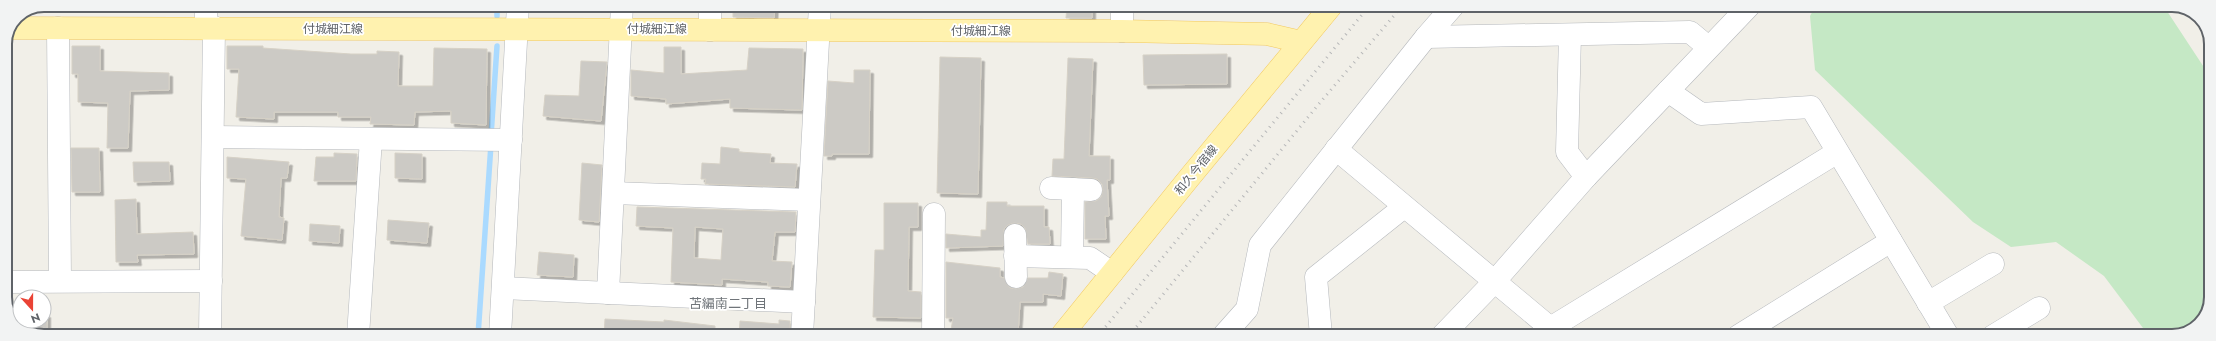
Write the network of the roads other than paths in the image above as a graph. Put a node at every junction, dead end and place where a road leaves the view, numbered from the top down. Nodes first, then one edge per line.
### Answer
1 (207, 12) edge
2 (518, 12) edge
3 (622, 12) edge
4 (710, 12) edge
5 (820, 12) edge
6 (1122, 12) edge
7 (1326, 12) edge
8 (1448, 12) edge
9 (1743, 12) edge
10 (16, 28) edge
11 (58, 28) junction
12 (210, 28) junction
13 (623, 29) junction
14 (518, 30) junction
15 (710, 30) junction
16 (819, 31) junction
17 (1122, 31) junction
18 (1570, 35) junction
19 (1426, 37) junction
20 (1301, 42) junction
21 (1708, 47) junction
22 (1668, 90) junction
23 (213, 137) junction
24 (371, 139) junction
25 (511, 140) junction
26 (1336, 149) junction
27 (1836, 153) junction
28 (1586, 178) junction
29 (1051, 188) dead end
30 (613, 193) junction
31 (809, 200) junction
32 (1404, 207) junction
33 (934, 214) dead end
34 (1891, 241) junction
35 (1015, 256) dead end
36 (1072, 257) junction
37 (1993, 264) dead end
38 (1112, 273) junction
39 (60, 281) junction
40 (211, 281) junction
41 (12, 282) edge
42 (1494, 282) junction
43 (503, 288) junction
44 (608, 293) junction
45 (804, 302) junction
46 (1928, 303) junction
47 (2039, 308) dead end
48 (210, 329) edge
49 (358, 329) edge
50 (500, 329) edge
51 (802, 329) edge
52 (934, 329) edge
53 (1067, 329) edge
54 (1229, 329) edge
55 (1320, 329) edge
56 (1449, 329) edge
57 (1552, 329) edge
58 (1561, 329) edge
59 (1749, 329) edge
60 (1943, 329) edge
61 (2004, 329) edge

1 - 12 street
2 - 14 street
3 - 13 street
4 - 15 street
5 - 16 street
6 - 17 street
7 - 20 main road, 和久今宿線
8 - 19 street
9 - 21 street
10 - 11 main road, 付城細江線
11 - 12 main road, 付城細江線
11 - 39 street
12 - 14 main road, 付城細江線
12 - 23 street
13 - 14 main road, 付城細江線
13 - 15 main road, 付城細江線
13 - 30 street
14 - 25 street
15 - 16 main road, 付城細江線
16 - 17 main road, 付城細江線
16 - 31 street
17 - 20 main road, 付城細江線
18 - 19 street
18 - 21 street
18 - 28 street
19 - 26 street
20 - 38 main road, 和久今宿線
21 - 22 street
22 - 27 street
22 - 28 street
23 - 24 street
23 - 40 street
24 - 25 street
24 - 49 street
25 - 43 street
26 - 32 street
26 - 54 street
27 - 34 street
27 - 58 street
28 - 42 street
29 - 36 street
30 - 31 street
30 - 44 street
31 - 45 street
32 - 42 street
32 - 55 street
33 - 52 street
34 - 46 street
34 - 59 street
35 - 36 street
36 - 38 street
37 - 46 street
38 - 53 main road, 和久今宿線
39 - 40 street
39 - 41 street
40 - 48 street
42 - 56 street
42 - 57 street
43 - 44 street
43 - 50 street
44 - 45 street
45 - 51 street
46 - 60 street
47 - 61 street

